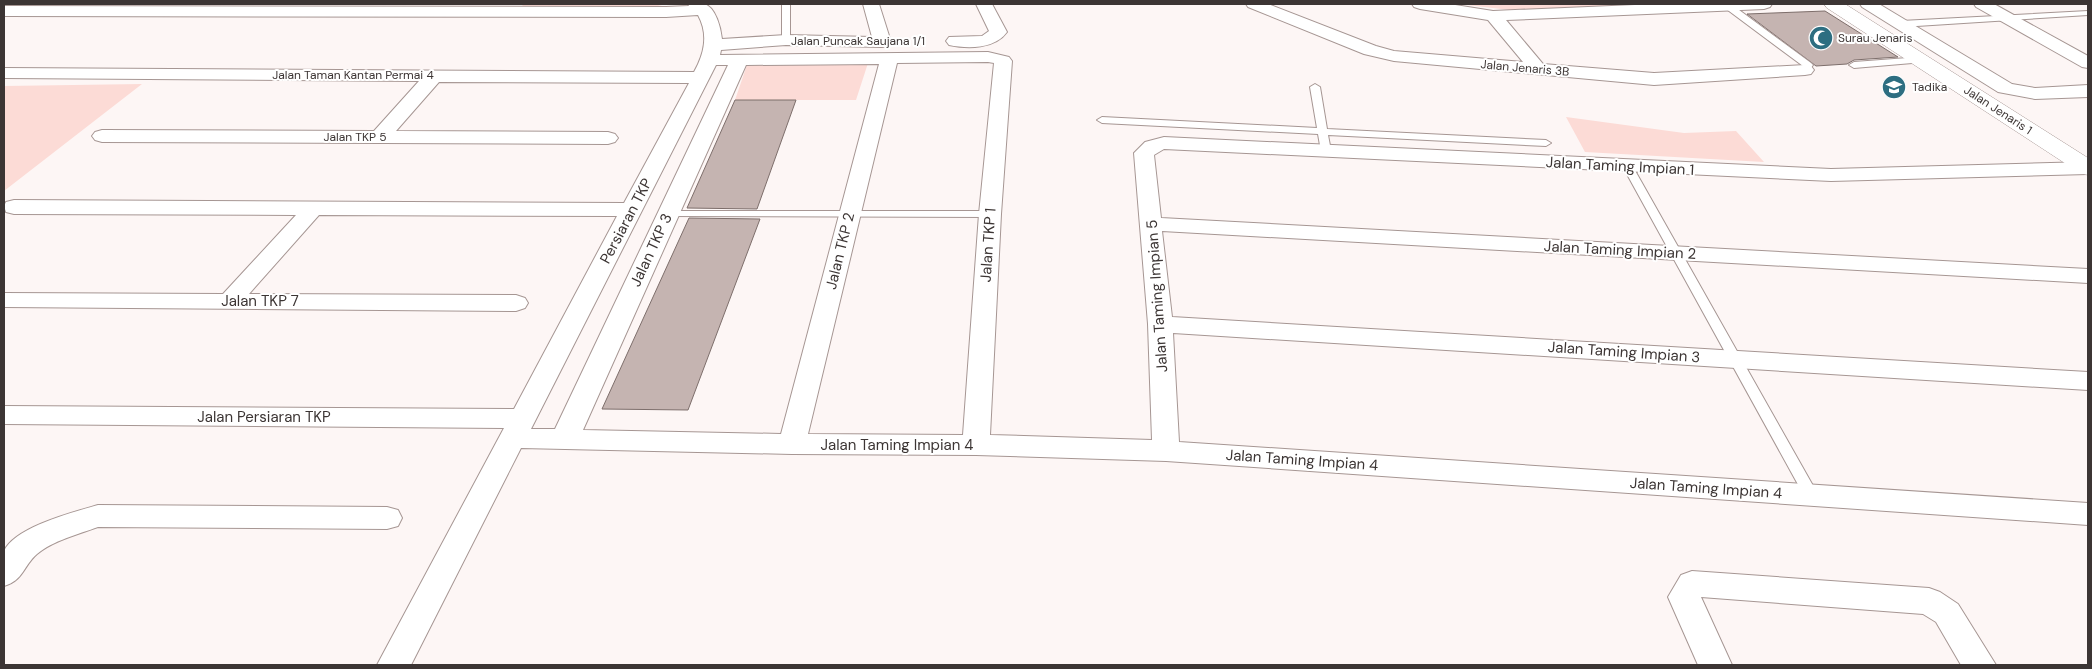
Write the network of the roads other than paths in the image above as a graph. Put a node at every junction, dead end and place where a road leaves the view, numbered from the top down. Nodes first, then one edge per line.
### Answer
1 (786, 4) edge
2 (870, 4) edge
3 (984, 4) edge
4 (1254, 4) edge
5 (1420, 4) edge
6 (1764, 4) edge
7 (1833, 4) edge
8 (1868, 4) edge
9 (1982, 4) edge
10 (1652, 6) edge
11 (1728, 6) junction
12 (73, 7) edge
13 (699, 7) edge
14 (214, 8) edge
15 (358, 8) edge
16 (500, 8) edge
17 (4, 11) edge
18 (2088, 13) edge
19 (1493, 16) junction
20 (2007, 18) junction
21 (1901, 24) junction
22 (786, 40) junction
23 (886, 50) junction
24 (739, 60) junction
25 (1921, 60) junction
26 (709, 61) junction
27 (2088, 63) edge
28 (1854, 65) dead end
29 (1539, 70) junction
30 (1805, 70) joint
31 (4, 73) edge
32 (434, 76) junction
33 (1315, 87) dead end
34 (2088, 91) edge
35 (1102, 120) dead end
36 (1323, 131) junction
37 (102, 136) dead end
38 (379, 138) junction
39 (608, 138) dead end
40 (1546, 143) dead end
41 (1152, 146) joint
42 (1326, 151) junction
43 (1628, 167) junction
44 (2088, 168) edge
45 (14, 207) dead end
46 (313, 209) junction
47 (631, 210) junction
48 (850, 213) junction
49 (668, 214) junction
50 (990, 214) junction
51 (1152, 224) junction
52 (1675, 253) junction
53 (2088, 276) edge
54 (4, 300) edge
55 (230, 301) junction
56 (516, 303) dead end
57 (1160, 324) junction
58 (1734, 359) junction
59 (2088, 381) edge
60 (4, 415) edge
61 (519, 428) junction
62 (564, 440) junction
63 (792, 444) junction
64 (976, 445) junction
65 (1166, 451) junction
66 (1811, 495) junction
67 (2088, 514) edge
68 (387, 518) dead end
69 (4, 574) edge
70 (394, 665) edge
71 (1715, 665) edge
72 (1980, 665) edge

1 - 22 lane
2 - 23 street
3 - 23 street, Jalan Puncak Saujana 1/1
4 - 29 street, Jalan Jenaris 3B
5 - 19 street
6 - 11 street
7 - 25 street, Jalan Jenaris 1
8 - 21 street
9 - 20 street
10 - 11 street
10 - 19 street
11 - 30 lane
12 - 14 street
12 - 17 street
13 - 16 street
13 - 26 street
14 - 15 street
15 - 16 street
18 - 20 lane
19 - 29 street
20 - 21 lane
20 - 27 street
21 - 34 street
22 - 23 street, Jalan Puncak Saujana 1/1
22 - 26 street, Jalan Puncak Saujana 1/1
23 - 24 street
23 - 48 street, Jalan TKP 2
23 - 50 street, Jalan TKP 1
24 - 26 street
24 - 49 street, Jalan TKP 3
25 - 28 lane
25 - 44 street, Jalan Jenaris 1
26 - 32 street, Jalan Taman Kantan Permai 4
26 - 47 street, Persiaran TKP
29 - 30 street, Jalan Jenaris 3B
31 - 32 street, Jalan Taman Kantan Permai 4
32 - 38 street
33 - 36 lane
35 - 36 lane
36 - 40 lane
36 - 42 lane
37 - 38 street, Jalan TKP 5
38 - 39 street, Jalan TKP 5
41 - 42 street, Jalan Taming Impian 1
41 - 51 street, Jalan Taming Impian 5
42 - 43 street, Jalan Taming Impian 1
43 - 44 street, Jalan Taming Impian 1
43 - 52 lane
45 - 46 street
46 - 47 street
46 - 55 street
47 - 61 street, Persiaran TKP
48 - 49 lane
48 - 50 lane
48 - 63 street, Jalan TKP 2
49 - 62 street, Jalan TKP 3
50 - 64 street, Jalan TKP 1
51 - 52 street, Jalan Taming Impian 2
51 - 57 street, Jalan Taming Impian 5
52 - 53 street, Jalan Taming Impian 2
52 - 58 lane
54 - 55 street, Jalan TKP 7
55 - 56 street, Jalan TKP 7
57 - 58 street, Jalan Taming Impian 3
57 - 65 street, Jalan Taming Impian 5
58 - 59 street, Jalan Taming Impian 3
58 - 66 lane
60 - 61 street, Jalan Persiaran TKP
61 - 62 street, Jalan Taming Impian 4
61 - 70 street, Persiaran TKP
62 - 63 street, Jalan Taming Impian 4
63 - 64 street, Jalan Taming Impian 4
64 - 65 street, Jalan Taming Impian 4
65 - 66 street, Jalan Taming Impian 4
66 - 67 street, Jalan Taming Impian 4
68 - 69 street
71 - 72 street

